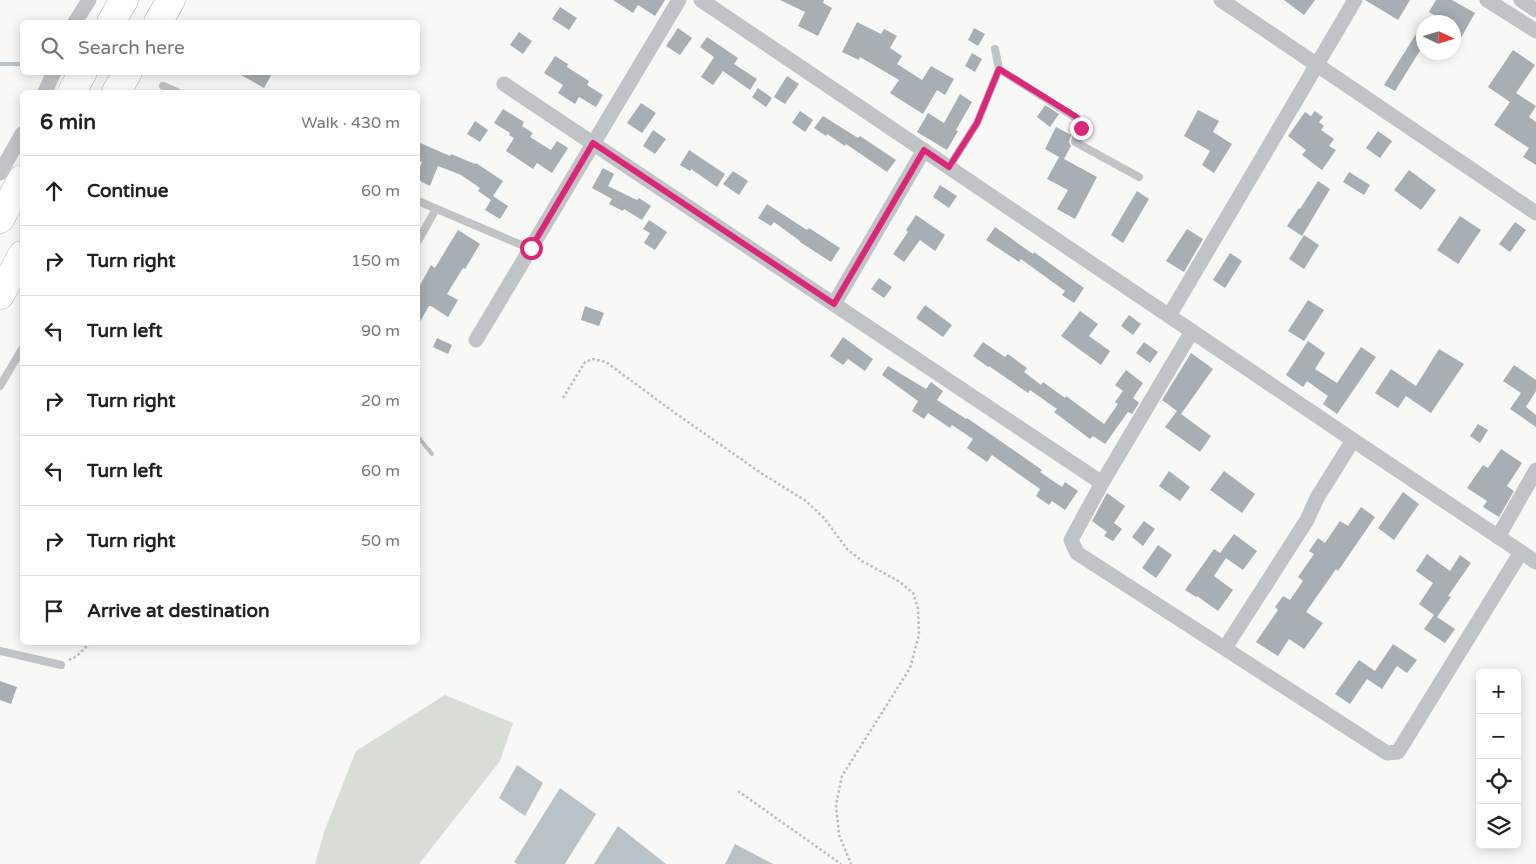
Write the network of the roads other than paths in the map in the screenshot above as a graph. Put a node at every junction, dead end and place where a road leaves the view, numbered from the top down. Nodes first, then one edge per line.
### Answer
1 (89, 0) edge
2 (124, 0) edge
3 (172, 0) edge
4 (679, 0) edge
5 (701, 0) edge
6 (1221, 0) edge
7 (1355, 0) edge
8 (1487, 0) edge
9 (1521, 0) edge
10 (1536, 10) edge
11 (76, 20) edge
12 (112, 20) edge
13 (159, 20) edge
14 (1536, 32) edge
15 (995, 49) dead end
16 (1316, 64) junction
17 (999, 69) junction
18 (52, 75) edge
19 (81, 75) edge
20 (126, 75) edge
21 (504, 84) dead end
22 (163, 86) dead end
23 (45, 90) edge
24 (73, 90) edge
25 (117, 90) edge
26 (172, 90) edge
27 (20, 138) edge
28 (593, 143) junction
29 (924, 150) junction
30 (949, 167) junction
31 (0, 173) edge
32 (1139, 177) dead end
33 (20, 183) edge
34 (420, 202) edge
35 (436, 209) junction
36 (1536, 213) edge
37 (0, 219) edge
38 (420, 237) edge
39 (531, 248) junction
40 (20, 259) edge
41 (0, 295) edge
42 (834, 304) junction
43 (1169, 316) junction
44 (1192, 331) junction
45 (476, 340) dead end
46 (20, 352) edge
47 (0, 386) edge
48 (1353, 440) junction
49 (1536, 470) edge
50 (1102, 483) junction
51 (1498, 537) junction
52 (1521, 552) junction
53 (1536, 562) edge
54 (1225, 648) junction
55 (0, 651) edge
56 (61, 665) road end

1 - 11 street
2 - 12 highway
3 - 13 highway
4 - 28 street
5 - 29 street
6 - 16 street
7 - 16 street
8 - 14 street
9 - 10 street
15 - 17 lane
16 - 36 street
16 - 43 street
17 - 30 lane
17 - 32 lane
18 - 23 street
19 - 24 highway
20 - 25 highway
21 - 28 street
22 - 26 lane
27 - 31 street
28 - 39 street
28 - 42 street
29 - 30 street
29 - 42 street
30 - 43 street
33 - 37 highway
34 - 35 lane
35 - 38 lane
35 - 39 lane
39 - 45 street
40 - 41 highway
42 - 50 street
43 - 44 street
44 - 48 street
44 - 50 street
46 - 47 lane
48 - 51 street
48 - 54 street
49 - 51 street
50 - 54 street
51 - 52 street
52 - 53 street
52 - 54 street
55 - 56 lane

